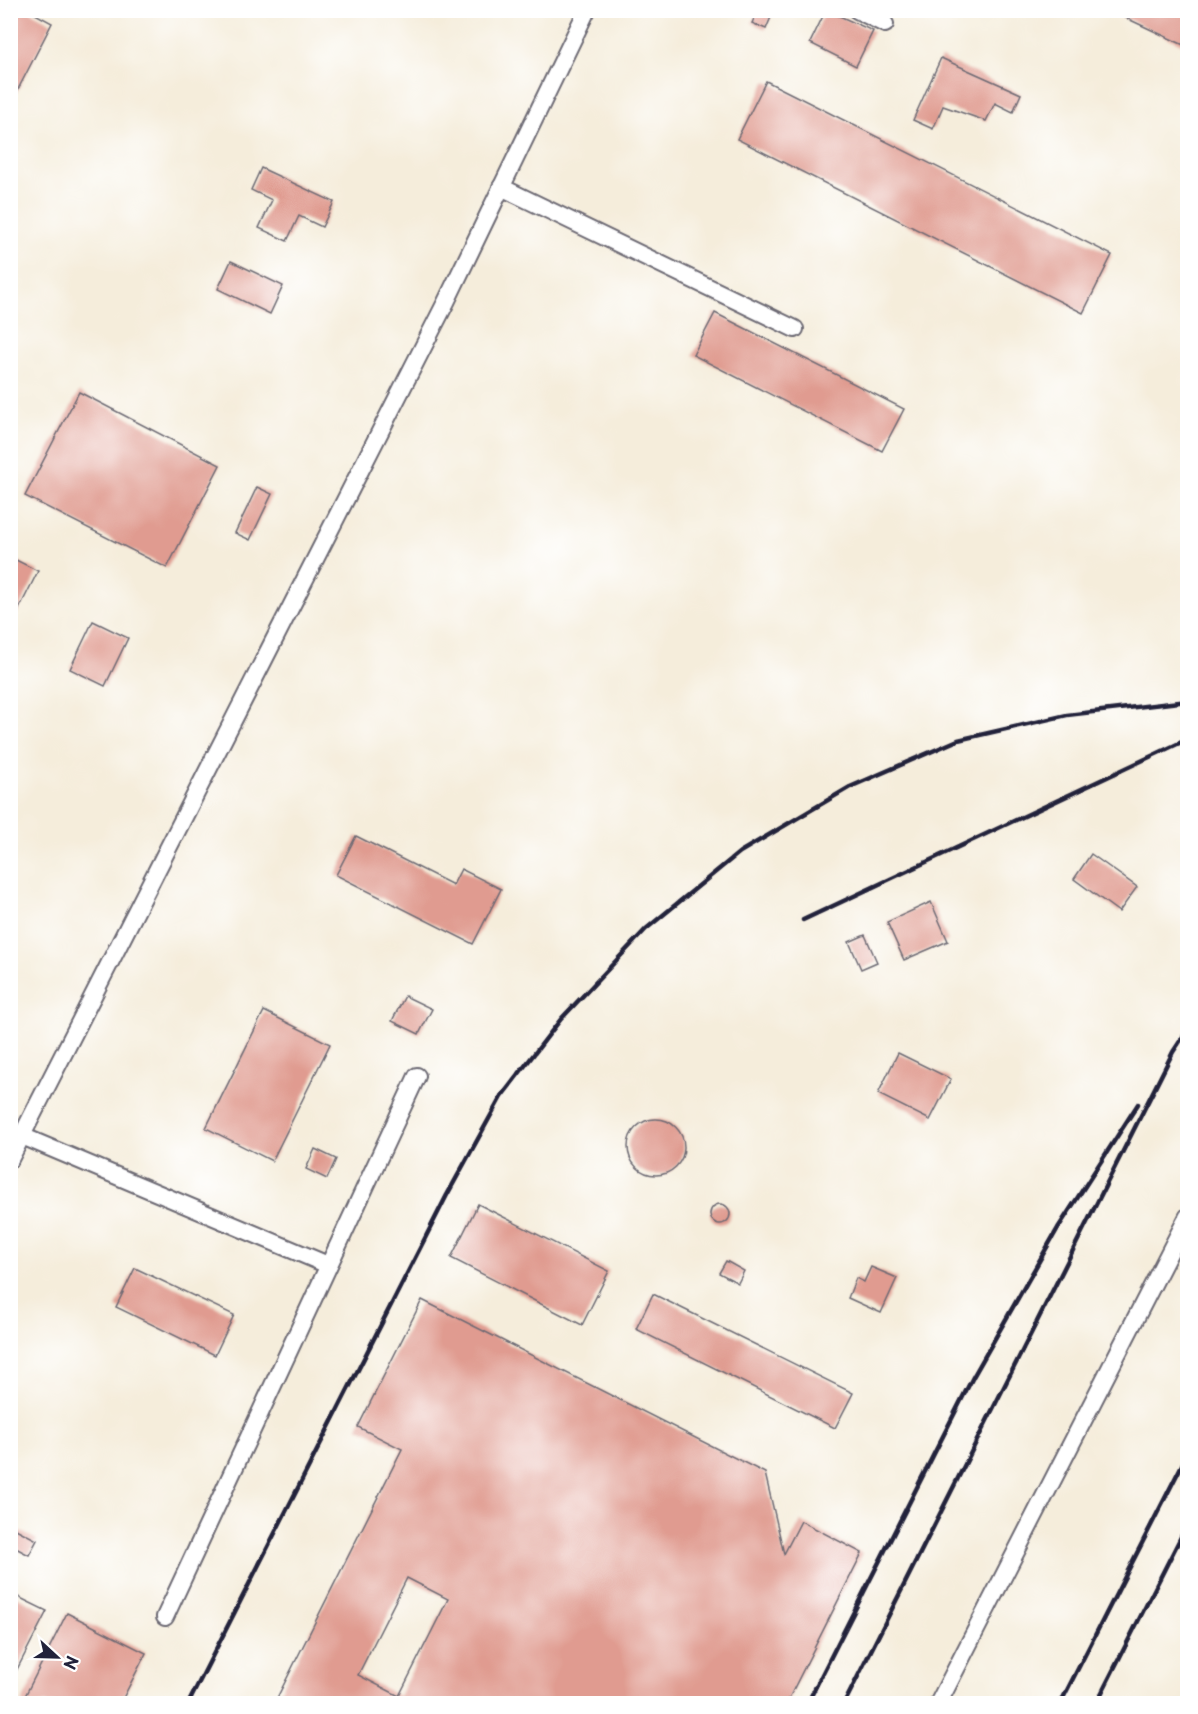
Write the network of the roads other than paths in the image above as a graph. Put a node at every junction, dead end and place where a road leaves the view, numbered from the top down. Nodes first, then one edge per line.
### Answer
1 (587, 10) edge
2 (856, 10) edge
3 (885, 24) dead end
4 (501, 187) junction
5 (795, 329) dead end
6 (417, 1076) dead end
7 (22, 1136) junction
8 (10, 1159) edge
9 (1188, 1216) edge
10 (328, 1265) junction
11 (165, 1617) dead end
12 (938, 1704) edge

1 - 4 lane
2 - 3 lane
4 - 5 lane
4 - 7 lane
6 - 10 lane
7 - 8 lane
7 - 10 lane
9 - 12 lane
10 - 11 lane

